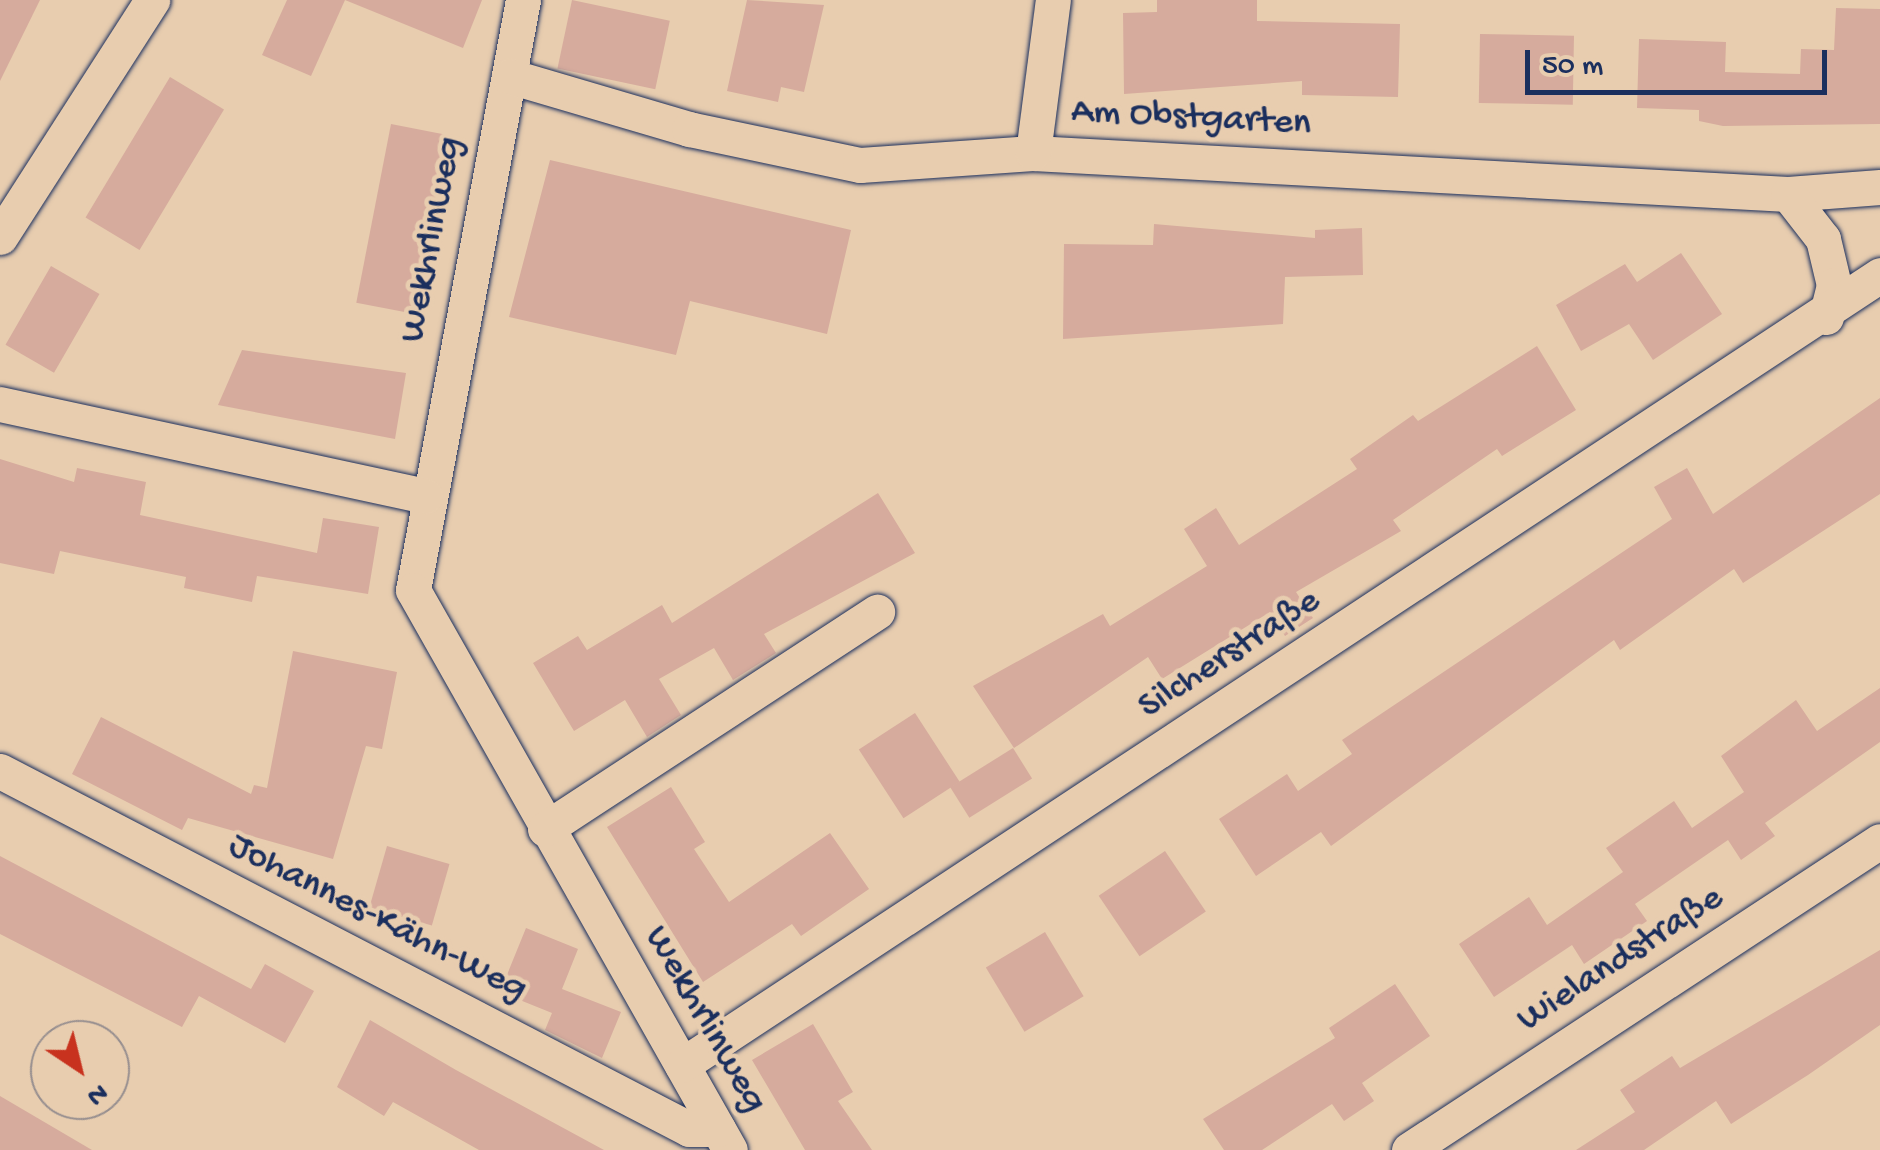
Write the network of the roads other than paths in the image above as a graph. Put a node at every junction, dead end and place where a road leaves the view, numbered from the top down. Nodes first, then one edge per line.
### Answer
1 (152, 0) edge
2 (523, 0) edge
3 (1053, 0) edge
4 (509, 76) junction
5 (1033, 153) junction
6 (1880, 187) edge
7 (1788, 194) junction
8 (0, 236) edge
9 (1880, 275) edge
10 (1826, 317) junction
11 (0, 404) edge
12 (424, 496) junction
13 (878, 612) dead end
14 (0, 771) edge
15 (545, 829) junction
16 (1880, 842) edge
17 (682, 1065) junction
18 (724, 1140) edge
19 (1409, 1150) edge

1 - 8 street
2 - 4 street, Wekhrlinweg
3 - 5 street
4 - 5 street, Am Obstgarten
4 - 12 street, Wekhrlinweg
5 - 7 street, Am Obstgarten
6 - 7 street, Am Obstgarten
7 - 10 street
9 - 10 street, Silcherstraße
10 - 17 street, Silcherstraße
11 - 12 street
12 - 15 street, Wekhrlinweg
13 - 15 street
14 - 18 street, Johannes-Kähn-Weg
15 - 17 street, Wekhrlinweg
16 - 19 street, Wielandstraße
17 - 18 street, Wekhrlinweg

